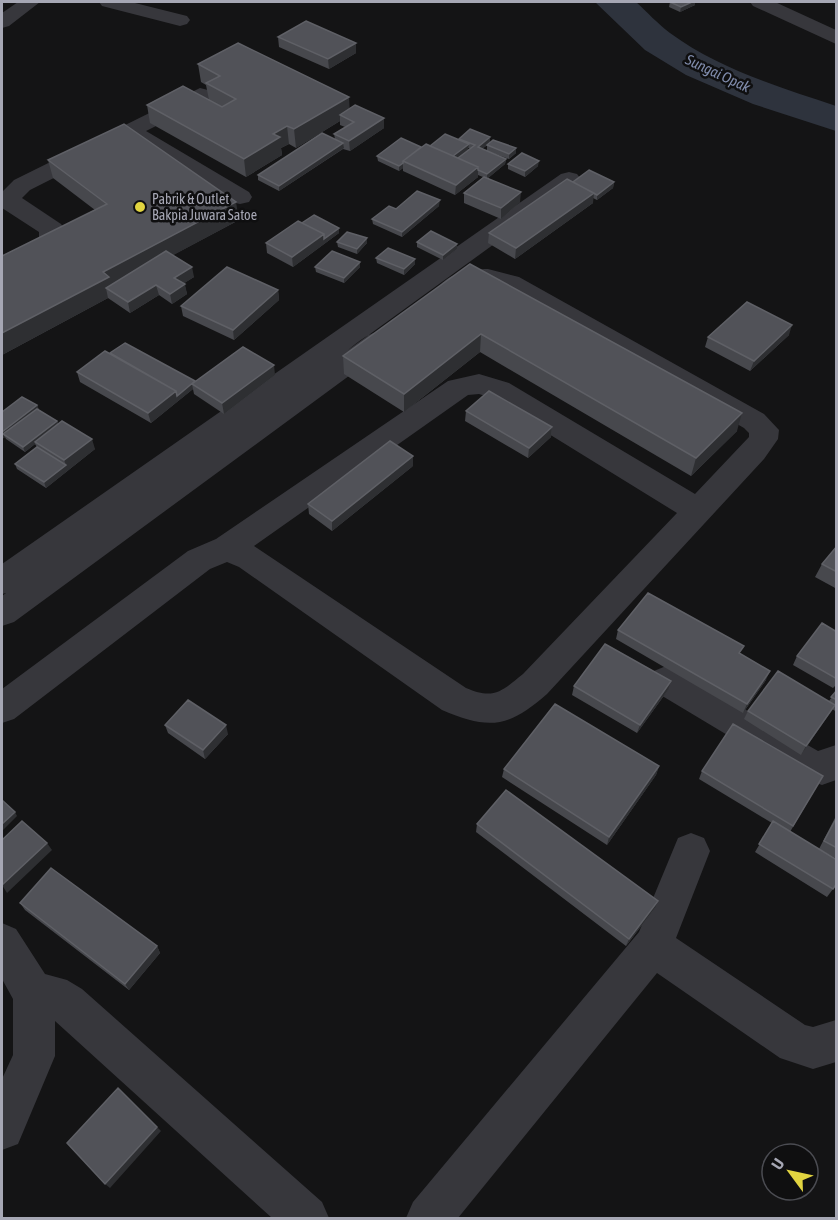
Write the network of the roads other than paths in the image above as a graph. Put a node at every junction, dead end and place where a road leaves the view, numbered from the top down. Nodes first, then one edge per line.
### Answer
1 (30, 2) edge
2 (109, 2) edge
3 (760, 2) edge
4 (180, 20) dead end
5 (2, 22) edge
6 (837, 38) edge
7 (200, 95) edge
8 (130, 131) junction
9 (569, 179) edge
10 (240, 197) dead end
11 (2, 274) edge
12 (698, 511) junction
13 (227, 548) junction
14 (2, 581) edge
15 (2, 613) edge
16 (666, 681) edge
17 (2, 708) edge
18 (837, 761) edge
19 (691, 851) dead end
20 (2, 943) edge
21 (653, 946) junction
22 (34, 994) junction
23 (837, 1041) edge
24 (2, 1128) edge
25 (306, 1218) edge
26 (429, 1218) edge

1 - 5 street
2 - 4 street
3 - 6 street
7 - 8 street
8 - 10 street
8 - 11 street
9 - 14 street
12 - 13 street
12 - 13 street
12 - 15 street
13 - 17 street
16 - 18 street
19 - 21 street
20 - 22 street
21 - 23 street
21 - 26 street
22 - 24 street
22 - 25 street

